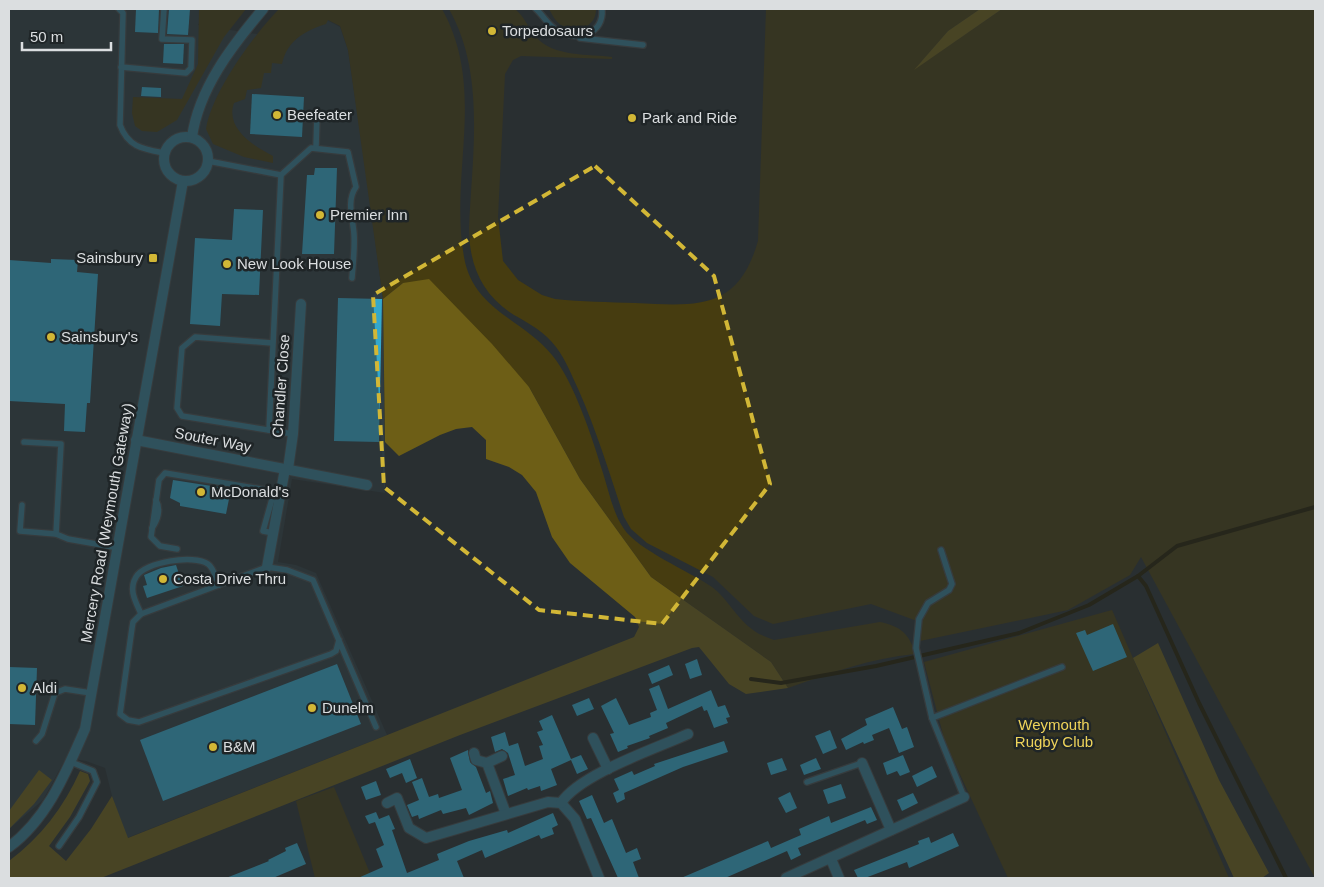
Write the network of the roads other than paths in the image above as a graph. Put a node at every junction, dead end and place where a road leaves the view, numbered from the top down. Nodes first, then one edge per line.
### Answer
1 (119, 9) edge
2 (164, 9) edge
3 (263, 9) edge
4 (536, 9) edge
5 (602, 9) edge
6 (576, 38) junction
7 (643, 45) dead end
8 (121, 67) junction
9 (317, 116) dead end
10 (192, 137) junction
11 (316, 147) junction
12 (164, 153) junction
13 (208, 161) junction
14 (281, 175) junction
15 (183, 181) junction
16 (352, 278) dead end
17 (301, 304) dead end
18 (272, 343) junction
19 (269, 430) junction
20 (294, 434) junction
21 (136, 440) junction
22 (24, 442) dead end
23 (287, 469) junction
24 (368, 485) dead end
25 (22, 505) dead end
26 (268, 532) junction
27 (56, 534) junction
28 (119, 548) junction
29 (177, 549) dead end
30 (941, 550) dead end
31 (267, 567) junction
32 (219, 585) junction
33 (141, 614) junction
34 (339, 640) junction
35 (1062, 667) dead end
36 (91, 693) junction
37 (932, 718) junction
38 (376, 727) dead end
39 (688, 734) dead end
40 (592, 738) dead end
41 (36, 741) dead end
42 (474, 754) dead end
43 (502, 756) dead end
44 (71, 762) junction
45 (487, 762) junction
46 (862, 763) joint
47 (608, 769) junction
48 (807, 782) dead end
49 (964, 797) joint
50 (561, 803) junction
51 (387, 804) dead end
52 (506, 814) junction
53 (891, 830) junction
54 (59, 846) dead end
55 (9, 847) edge
56 (831, 859) junction
57 (599, 878) edge
58 (786, 878) edge
59 (839, 878) edge

1 - 8 lane
2 - 8 lane
3 - 10 street
4 - 6 lane
5 - 6 lane
6 - 7 lane
8 - 12 lane
9 - 11 lane
10 - 12 street
10 - 13 street
11 - 14 lane
11 - 16 lane
12 - 15 street
13 - 14 lane
13 - 15 street
14 - 18 lane
15 - 21 street, Mercery Road (Weymouth Gateway)
17 - 20 street, Chandler Close
18 - 19 lane
18 - 19 lane
19 - 20 lane
20 - 23 street, Chandler Close
21 - 23 street, Souter Way
21 - 28 street, Mercery Road (Weymouth Gateway)
22 - 27 lane
23 - 24 street, Souter Way
23 - 26 street
25 - 27 lane
26 - 29 lane
26 - 31 street
27 - 28 lane
28 - 36 street, Mercery Road (Weymouth Gateway)
30 - 37 lane
31 - 32 lane
31 - 34 lane
32 - 33 lane
32 - 33 lane
33 - 34 lane
34 - 38 lane
35 - 37 lane
36 - 41 lane
36 - 44 street, Mercery Road (Weymouth Gateway)
37 - 49 lane
39 - 47 street
40 - 47 street
42 - 45 street
43 - 45 street
44 - 54 lane
44 - 55 street, Mercery Road (Weymouth Gateway)
45 - 52 street
46 - 48 lane
46 - 53 street
47 - 50 street
49 - 53 street
50 - 52 street
50 - 57 street
51 - 52 street
53 - 56 street
56 - 58 street
56 - 59 street

